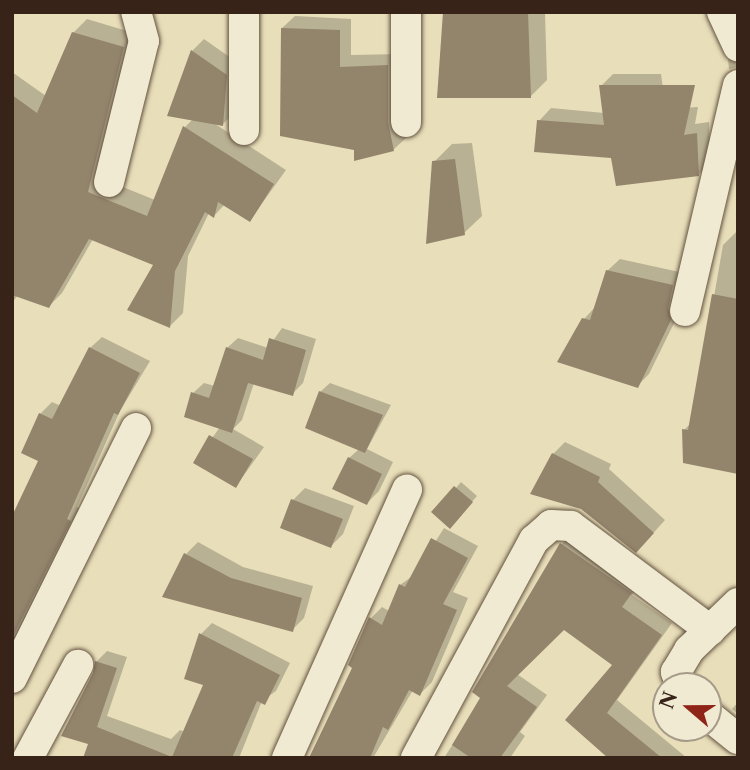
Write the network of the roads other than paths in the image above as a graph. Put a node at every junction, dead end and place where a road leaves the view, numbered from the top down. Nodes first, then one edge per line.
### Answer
1 (136, 12) edge
2 (244, 12) edge
3 (406, 12) edge
4 (722, 12) edge
5 (738, 47) edge
6 (738, 86) edge
7 (406, 122) dead end
8 (244, 130) dead end
9 (109, 182) dead end
10 (685, 311) dead end
11 (136, 428) dead end
12 (407, 490) dead end
13 (738, 603) edge
14 (710, 630) junction
15 (78, 665) dead end
16 (676, 672) edge
17 (12, 678) edge
18 (722, 726) edge
19 (738, 739) edge
20 (28, 758) edge
21 (287, 758) edge
22 (416, 758) edge

1 - 9 street
2 - 8 street
3 - 7 street
4 - 5 street
6 - 10 street
11 - 17 street
12 - 21 street
13 - 14 street
14 - 16 street
14 - 22 street
15 - 20 street
18 - 19 street

